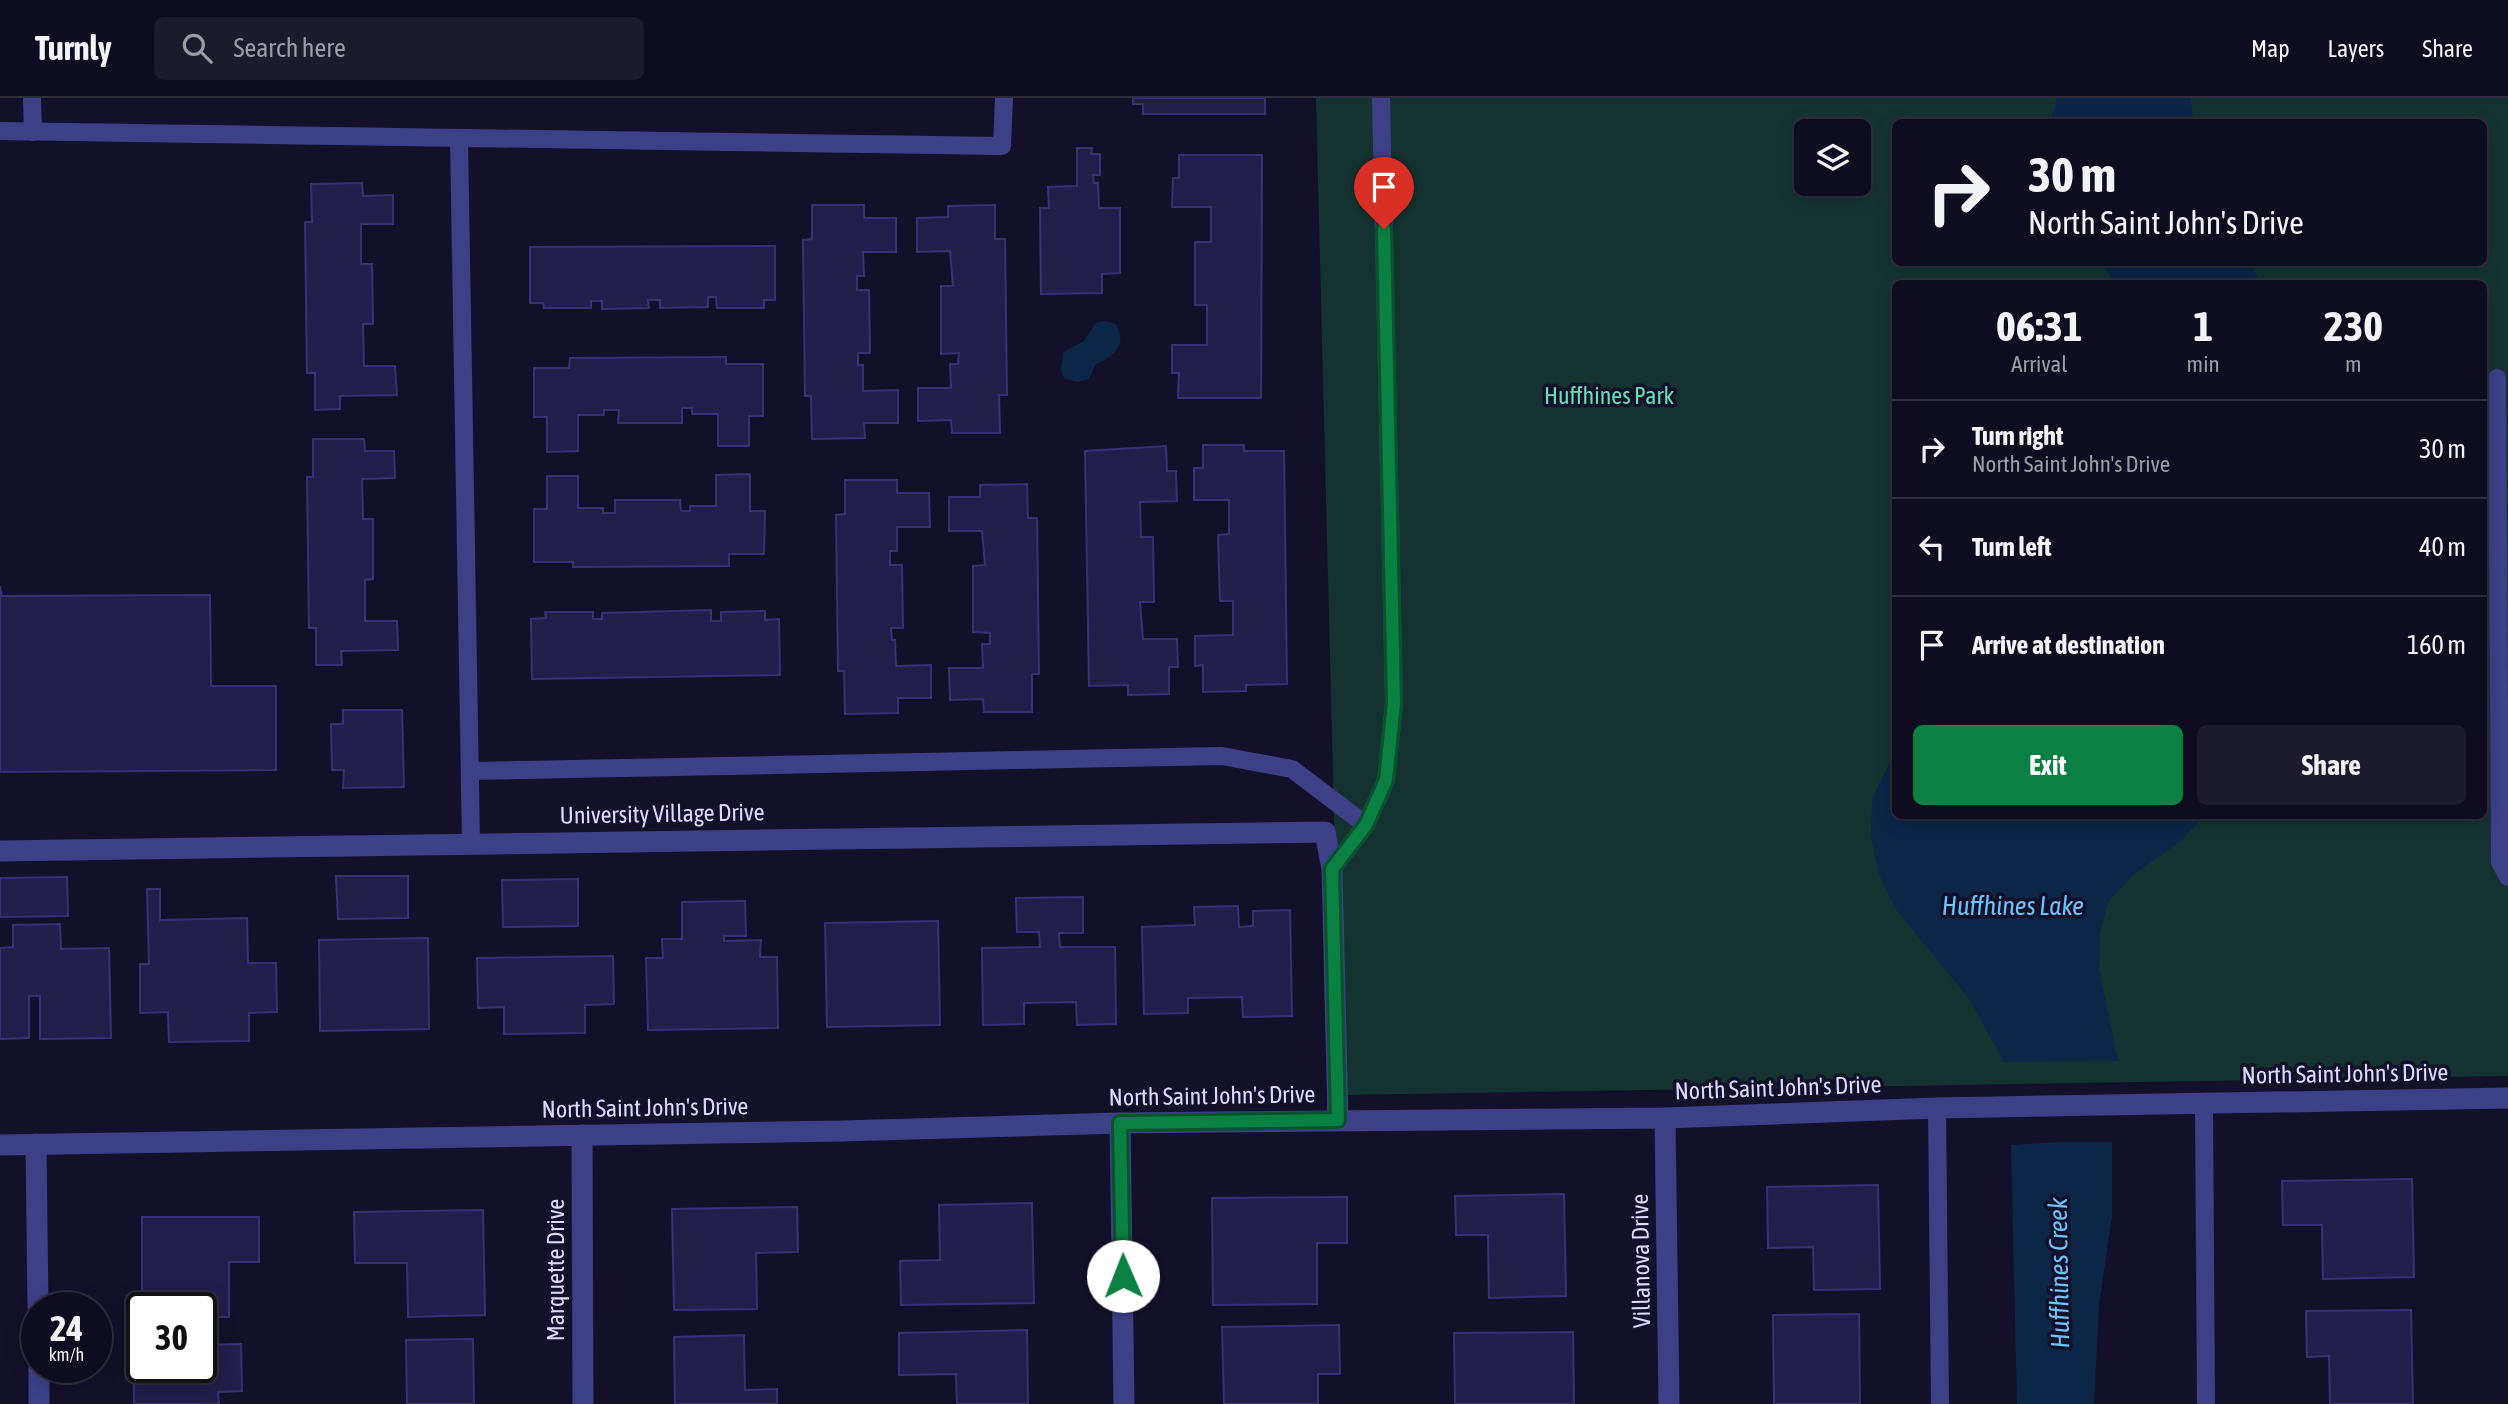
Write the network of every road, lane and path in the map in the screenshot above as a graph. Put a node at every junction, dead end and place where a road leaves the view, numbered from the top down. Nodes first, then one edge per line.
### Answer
1 (32, 98) edge
2 (1004, 98) edge
3 (1381, 98) edge
4 (0, 131) edge
5 (33, 132) junction
6 (459, 140) junction
7 (2497, 378) dead end
8 (470, 771) junction
9 (1366, 825) junction
10 (471, 843) junction
11 (0, 851) edge
12 (1332, 869) junction
13 (2508, 877) edge
14 (2508, 1098) edge
15 (2204, 1103) junction
16 (1937, 1108) junction
17 (1665, 1118) junction
18 (1338, 1120) junction
19 (1120, 1123) junction
20 (582, 1135) junction
21 (36, 1144) junction
22 (0, 1145) edge
23 (38, 1292) edge
24 (39, 1383) edge
25 (39, 1404) edge
26 (583, 1404) edge
27 (1124, 1404) edge
28 (1669, 1404) edge
29 (1940, 1404) edge
30 (2206, 1404) edge

1 - 5 lane
2 - 6 lane
3 - 9 lane
4 - 5 lane
5 - 6 lane
6 - 8 lane
7 - 13 lane
8 - 9 lane
8 - 10 lane
9 - 12 lane
10 - 11 street, University Village Drive
10 - 12 street, University Village Drive
12 - 18 street
14 - 15 street, North Saint John's Drive
15 - 16 street, North Saint John's Drive
15 - 30 lane
16 - 17 street, North Saint John's Drive
16 - 29 lane
17 - 18 street, North Saint John's Drive
17 - 28 street, Villanova Drive
18 - 19 street, North Saint John's Drive
19 - 20 street, North Saint John's Drive
19 - 27 street
20 - 21 street, North Saint John's Drive
20 - 26 street, Marquette Drive
21 - 22 street, North Saint John's Drive
21 - 23 street
24 - 25 street

